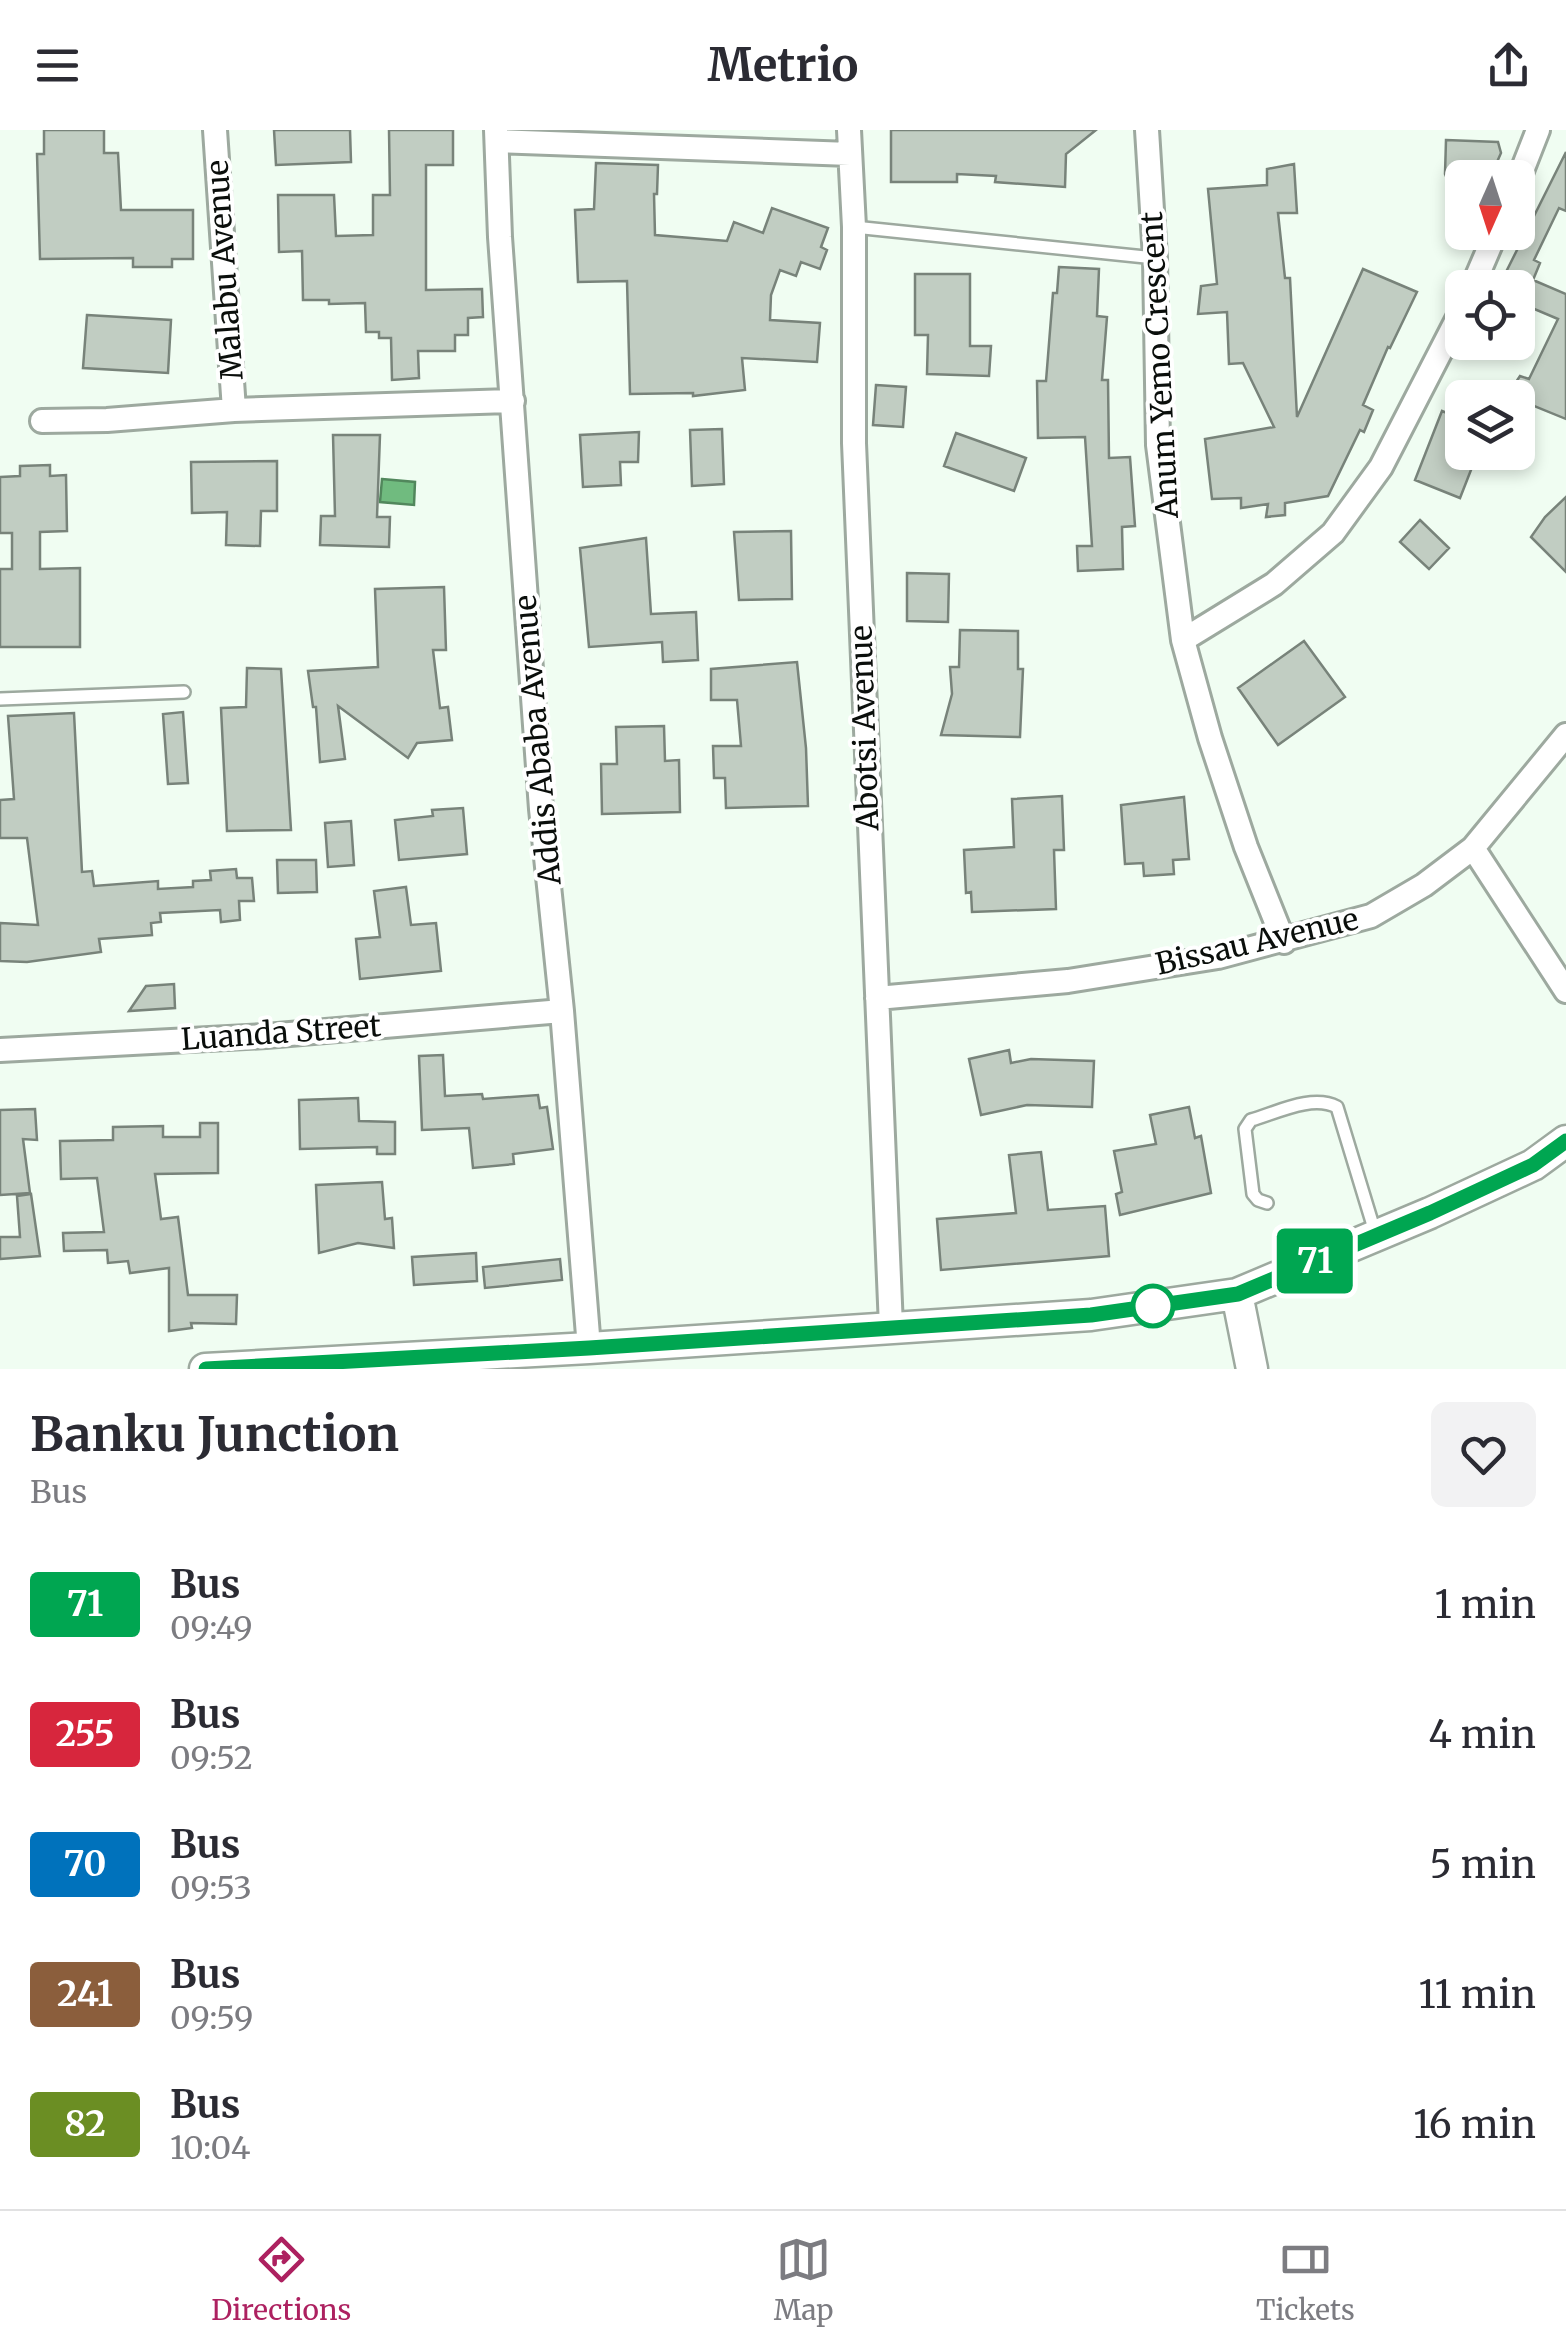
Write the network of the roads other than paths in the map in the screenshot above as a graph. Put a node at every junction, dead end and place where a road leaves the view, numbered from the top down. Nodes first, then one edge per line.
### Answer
1 (215, 130) edge
2 (1147, 130) edge
3 (1538, 130) edge
4 (497, 136) edge
5 (850, 142) edge
6 (1526, 160) edge
7 (854, 227) junction
8 (1155, 258) junction
9 (1445, 343) edge
10 (514, 401) junction
11 (234, 410) junction
12 (42, 422) dead end
13 (1183, 640) junction
14 (184, 692) dead end
15 (0, 698) edge
16 (1566, 736) edge
17 (1472, 848) junction
18 (1284, 942) junction
19 (1566, 991) edge
20 (876, 998) junction
21 (562, 1011) junction
22 (0, 1050) edge
23 (1566, 1141) edge
24 (1268, 1203) dead end
25 (1376, 1236) junction
26 (1238, 1294) junction
27 (891, 1327) junction
28 (589, 1348) junction
29 (205, 1369) edge
30 (1252, 1369) edge

1 - 11 street, Malabu Avenue
2 - 8 street, Anum Yemo Crescent
3 - 6 street
4 - 5 street
4 - 10 street, Addis Ababa Avenue
5 - 7 street, Abotsi Avenue
7 - 8 lane
7 - 20 street, Abotsi Avenue
8 - 13 street, Anum Yemo Crescent
9 - 13 street
10 - 11 street, Malabu Avenue
10 - 21 street, Addis Ababa Avenue
11 - 12 street, Malabu Avenue
13 - 18 street, Anum Yemo Crescent
14 - 15 lane
16 - 17 street, Bissau Avenue
17 - 18 street, Bissau Avenue
17 - 19 street
18 - 20 street, Bissau Avenue
20 - 27 street, Abotsi Avenue
21 - 22 street, Luanda Street
21 - 28 street, Addis Ababa Avenue
23 - 25 street
24 - 25 lane
25 - 26 street
26 - 27 street
26 - 30 street
27 - 28 street
28 - 29 street

